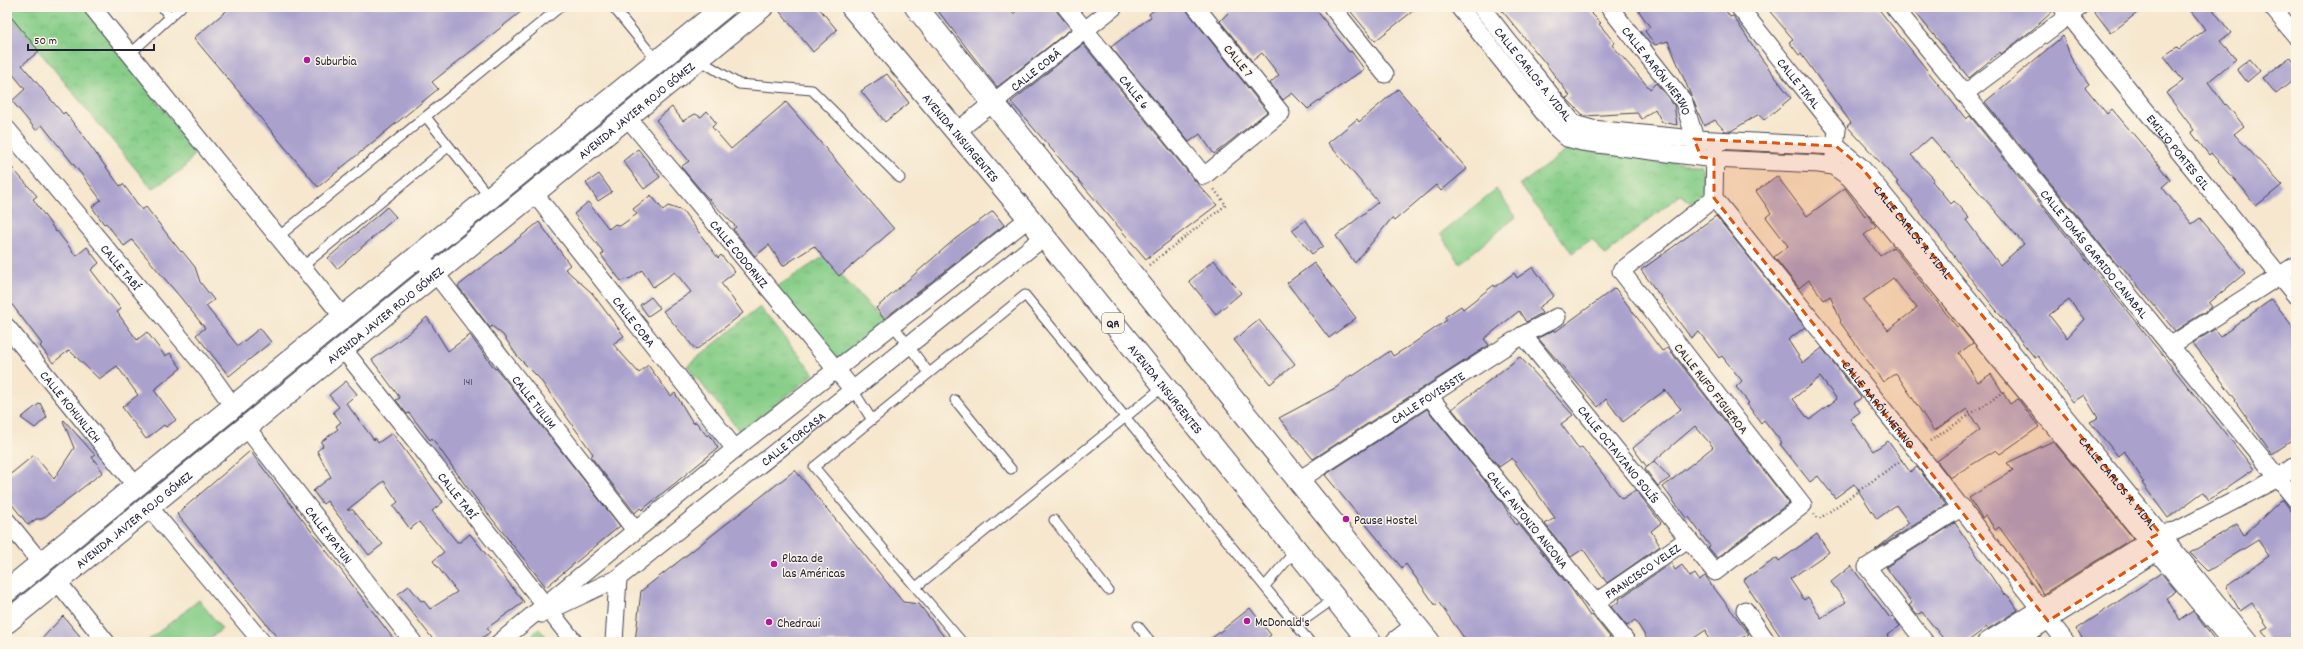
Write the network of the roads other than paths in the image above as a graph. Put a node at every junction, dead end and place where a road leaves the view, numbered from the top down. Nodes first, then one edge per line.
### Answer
1 (92, 7) edge
2 (162, 7) edge
3 (181, 7) edge
4 (560, 7) edge
5 (613, 7) edge
6 (724, 7) edge
7 (762, 7) edge
8 (852, 7) edge
9 (916, 7) edge
10 (1066, 7) edge
11 (1114, 7) edge
12 (1196, 7) edge
13 (1332, 7) edge
14 (1459, 7) edge
15 (1481, 7) edge
16 (1609, 7) edge
17 (1739, 7) edge
18 (1894, 7) edge
19 (2272, 7) edge
20 (2070, 10) edge
21 (169, 16) junction
22 (1084, 30) junction
23 (2296, 36) edge
24 (130, 54) junction
25 (698, 59) junction
26 (657, 61) junction
27 (1385, 74) dead end
28 (1964, 94) junction
29 (994, 102) junction
30 (426, 117) junction
31 (627, 117) junction
32 (7, 129) edge
33 (956, 132) junction
34 (1694, 139) junction
35 (1716, 140) junction
36 (1836, 146) junction
37 (448, 147) junction
38 (1708, 158) junction
39 (1833, 166) junction
40 (1204, 176) joint
41 (900, 178) dead end
42 (534, 193) junction
43 (490, 198) junction
44 (1714, 198) junction
45 (1029, 218) junction
46 (278, 237) junction
47 (1044, 237) junction
48 (418, 256) junction
49 (2296, 265) edge
50 (302, 267) junction
51 (435, 273) junction
52 (2280, 276) junction
53 (2296, 296) edge
54 (1557, 316) dead end
55 (343, 317) junction
56 (893, 325) junction
57 (7, 327) edge
58 (1523, 335) junction
59 (908, 346) junction
60 (2170, 346) junction
61 (343, 349) junction
62 (835, 371) junction
63 (929, 373) junction
64 (1164, 386) junction
65 (853, 390) junction
66 (1429, 396) junction
67 (955, 400) dead end
68 (233, 406) junction
69 (1126, 416) junction
70 (872, 420) junction
71 (246, 427) junction
72 (735, 449) junction
73 (2296, 465) edge
74 (1011, 469) dead end
75 (2278, 478) junction
76 (1299, 480) junction
77 (136, 486) junction
78 (2296, 500) edge
79 (149, 506) junction
80 (1962, 507) junction
81 (1054, 520) dead end
82 (7, 521) edge
83 (635, 530) junction
84 (77, 534) junction
85 (1688, 539) junction
86 (2162, 540) junction
87 (1296, 550) junction
88 (93, 551) junction
89 (41, 563) junction
90 (1715, 572) joint
91 (618, 578) junction
92 (57, 581) junction
93 (1265, 586) junction
94 (916, 587) junction
95 (1108, 590) dead end
96 (7, 591) edge
97 (1334, 598) junction
98 (1596, 602) junction
99 (548, 608) junction
100 (1746, 610) dead end
101 (2044, 614) junction
102 (7, 622) edge
103 (1297, 625) junction
104 (1138, 626) dead end
105 (1422, 634) edge
106 (1761, 640) edge
107 (106, 642) edge
108 (262, 642) edge
109 (413, 642) edge
110 (500, 642) edge
111 (574, 642) edge
112 (614, 642) edge
113 (962, 642) edge
114 (1151, 642) edge
115 (1310, 642) edge
116 (1370, 642) edge
117 (1396, 642) edge
118 (1627, 642) edge
119 (1925, 642) edge
120 (1986, 642) edge
121 (2014, 642) edge
122 (2066, 642) edge
123 (2231, 642) edge
124 (2249, 642) edge

1 - 24 street
2 - 21 lane
3 - 21 lane
4 - 30 lane
5 - 26 lane
6 - 26 main road, AVENIDA JAVIER ROJO GÓMEZ
7 - 25 main road, AVENIDA JAVIER ROJO GÓMEZ
8 - 33 main road, AVENIDA INSURGENTES / QR
9 - 29 main road
10 - 22 street, CALLE 6
11 - 22 street, CALLE COBÁ
12 - 40 street, CALLE 7
13 - 27 street
14 - 38 street, CALLE CARLOS A. VIDAL
15 - 34 street, CALLE CARLOS A. VIDAL
16 - 34 street, CALLE AARÓN MERINO
17 - 36 street, CALLE TIKAL
18 - 28 street, CALLE TOMÁS GARRIDO CANABAL
19 - 23 street
20 - 28 street
20 - 52 street, EMILIO PORTES GIL
21 - 24 lane
22 - 29 street, CALLE COBÁ
22 - 40 street, CALLE 6
24 - 46 street
25 - 31 main road, AVENIDA JAVIER ROJO GÓMEZ
25 - 41 lane
26 - 43 main road, AVENIDA JAVIER ROJO GÓMEZ
28 - 60 street, CALLE TOMÁS GARRIDO CANABAL
29 - 33 street, CALLE COBÁ
29 - 76 main road
30 - 37 lane
30 - 46 lane
31 - 42 main road, AVENIDA JAVIER ROJO GÓMEZ
31 - 62 street, CALLE CODORNIZ
32 - 68 street, CALLE TABÍ
33 - 45 main road, AVENIDA INSURGENTES / QR
34 - 35 street, CALLE CARLOS A. VIDAL
34 - 38 street, CALLE AARÓN MERINO
35 - 36 street, CALLE CARLOS A. VIDAL
35 - 38 street
36 - 39 street, CALLE TIKAL
36 - 86 street, CALLE CARLOS A. VIDAL
37 - 43 lane
37 - 50 lane
38 - 39 street, CALLE CARLOS A. VIDAL
38 - 44 street
39 - 86 street, CALLE CARLOS A. VIDAL
42 - 51 main road, AVENIDA JAVIER ROJO GÓMEZ
42 - 72 street, CALLE COBA
43 - 48 main road, AVENIDA JAVIER ROJO GÓMEZ
44 - 80 street, CALLE AARÓN MERINO
44 - 90 street, CALLE RUFO FIGUEROA
45 - 47 main road, AVENIDA INSURGENTES / QR
45 - 56 street, CALLE TORCASA
46 - 50 street
47 - 59 street, CALLE TORCASA
47 - 64 main road, AVENIDA INSURGENTES / QR
48 - 51 street, CALLE TULUM
48 - 55 main road, AVENIDA JAVIER ROJO GÓMEZ
49 - 52 street
50 - 55 street
51 - 61 main road, AVENIDA JAVIER ROJO GÓMEZ
51 - 83 street, CALLE TULUM
52 - 53 street, EMILIO PORTES GIL
52 - 60 street
54 - 58 street, CALLE FOVISSSTE
55 - 68 main road, AVENIDA JAVIER ROJO GÓMEZ
56 - 59 lane
56 - 62 street, CALLE TORCASA
57 - 77 street, CALLE KOHUNLICH
58 - 66 street, CALLE FOVISSSTE
58 - 85 street, CALLE OCTAVIANO SOLÍS
59 - 63 lane
59 - 65 street, CALLE TORCASA
60 - 75 street, CALLE TOMÁS GARRIDO CANABAL
61 - 71 main road, AVENIDA JAVIER ROJO GÓMEZ
61 - 99 street, CALLE TABÍ
62 - 65 street, CALLE CODORNIZ
62 - 72 street, CALLE TORCASA
63 - 69 lane
63 - 70 lane
64 - 69 lane
64 - 87 main road, AVENIDA INSURGENTES / QR
65 - 70 lane
65 - 91 street, CALLE TORCASA
66 - 76 street, CALLE FOVISSSTE
66 - 98 street, CALLE ANTONIO ANCONA
67 - 74 lane
68 - 77 main road, AVENIDA JAVIER ROJO GÓMEZ
69 - 93 lane
69 - 94 lane
70 - 94 lane
71 - 79 main road, AVENIDA JAVIER ROJO GÓMEZ
71 - 109 street, CALLE XPATUN
72 - 83 street, CALLE TORCASA
73 - 75 street
75 - 78 street, CALLE TOMÁS GARRIDO CANABAL
75 - 86 street
76 - 105 main road
77 - 84 main road, AVENIDA JAVIER ROJO GÓMEZ
79 - 88 main road, AVENIDA JAVIER ROJO GÓMEZ
79 - 108 street
80 - 101 street, CALLE AARÓN MERINO
80 - 119 street
81 - 95 lane
82 - 89 street
83 - 99 street, CALLE TORCASA
84 - 88 main road
84 - 89 main road, AVENIDA JAVIER ROJO GÓMEZ
85 - 90 street, CALLE OCTAVIANO SOLÍS
85 - 98 street, FRANCISCO VELEZ
86 - 101 street
86 - 123 street, CALLE CARLOS A. VIDAL
86 - 124 street, CALLE CARLOS A. VIDAL
87 - 93 lane
87 - 97 main road, AVENIDA INSURGENTES / QR
88 - 92 main road, AVENIDA JAVIER ROJO GÓMEZ
89 - 96 main road, AVENIDA JAVIER ROJO GÓMEZ
91 - 99 street, CALLE TORCASA
91 - 112 street
92 - 102 main road, AVENIDA JAVIER ROJO GÓMEZ
92 - 107 street
93 - 103 lane
94 - 113 lane
97 - 103 lane
97 - 116 main road, AVENIDA INSURGENTES / QR
98 - 118 street, CALLE ANTONIO ANCONA
99 - 110 street, CALLE TORCASA
99 - 111 street, CALLE TABÍ
100 - 106 street
101 - 120 street
101 - 121 street
101 - 122 street, CALLE AARÓN MERINO
103 - 115 lane
104 - 114 lane
105 - 117 main road

